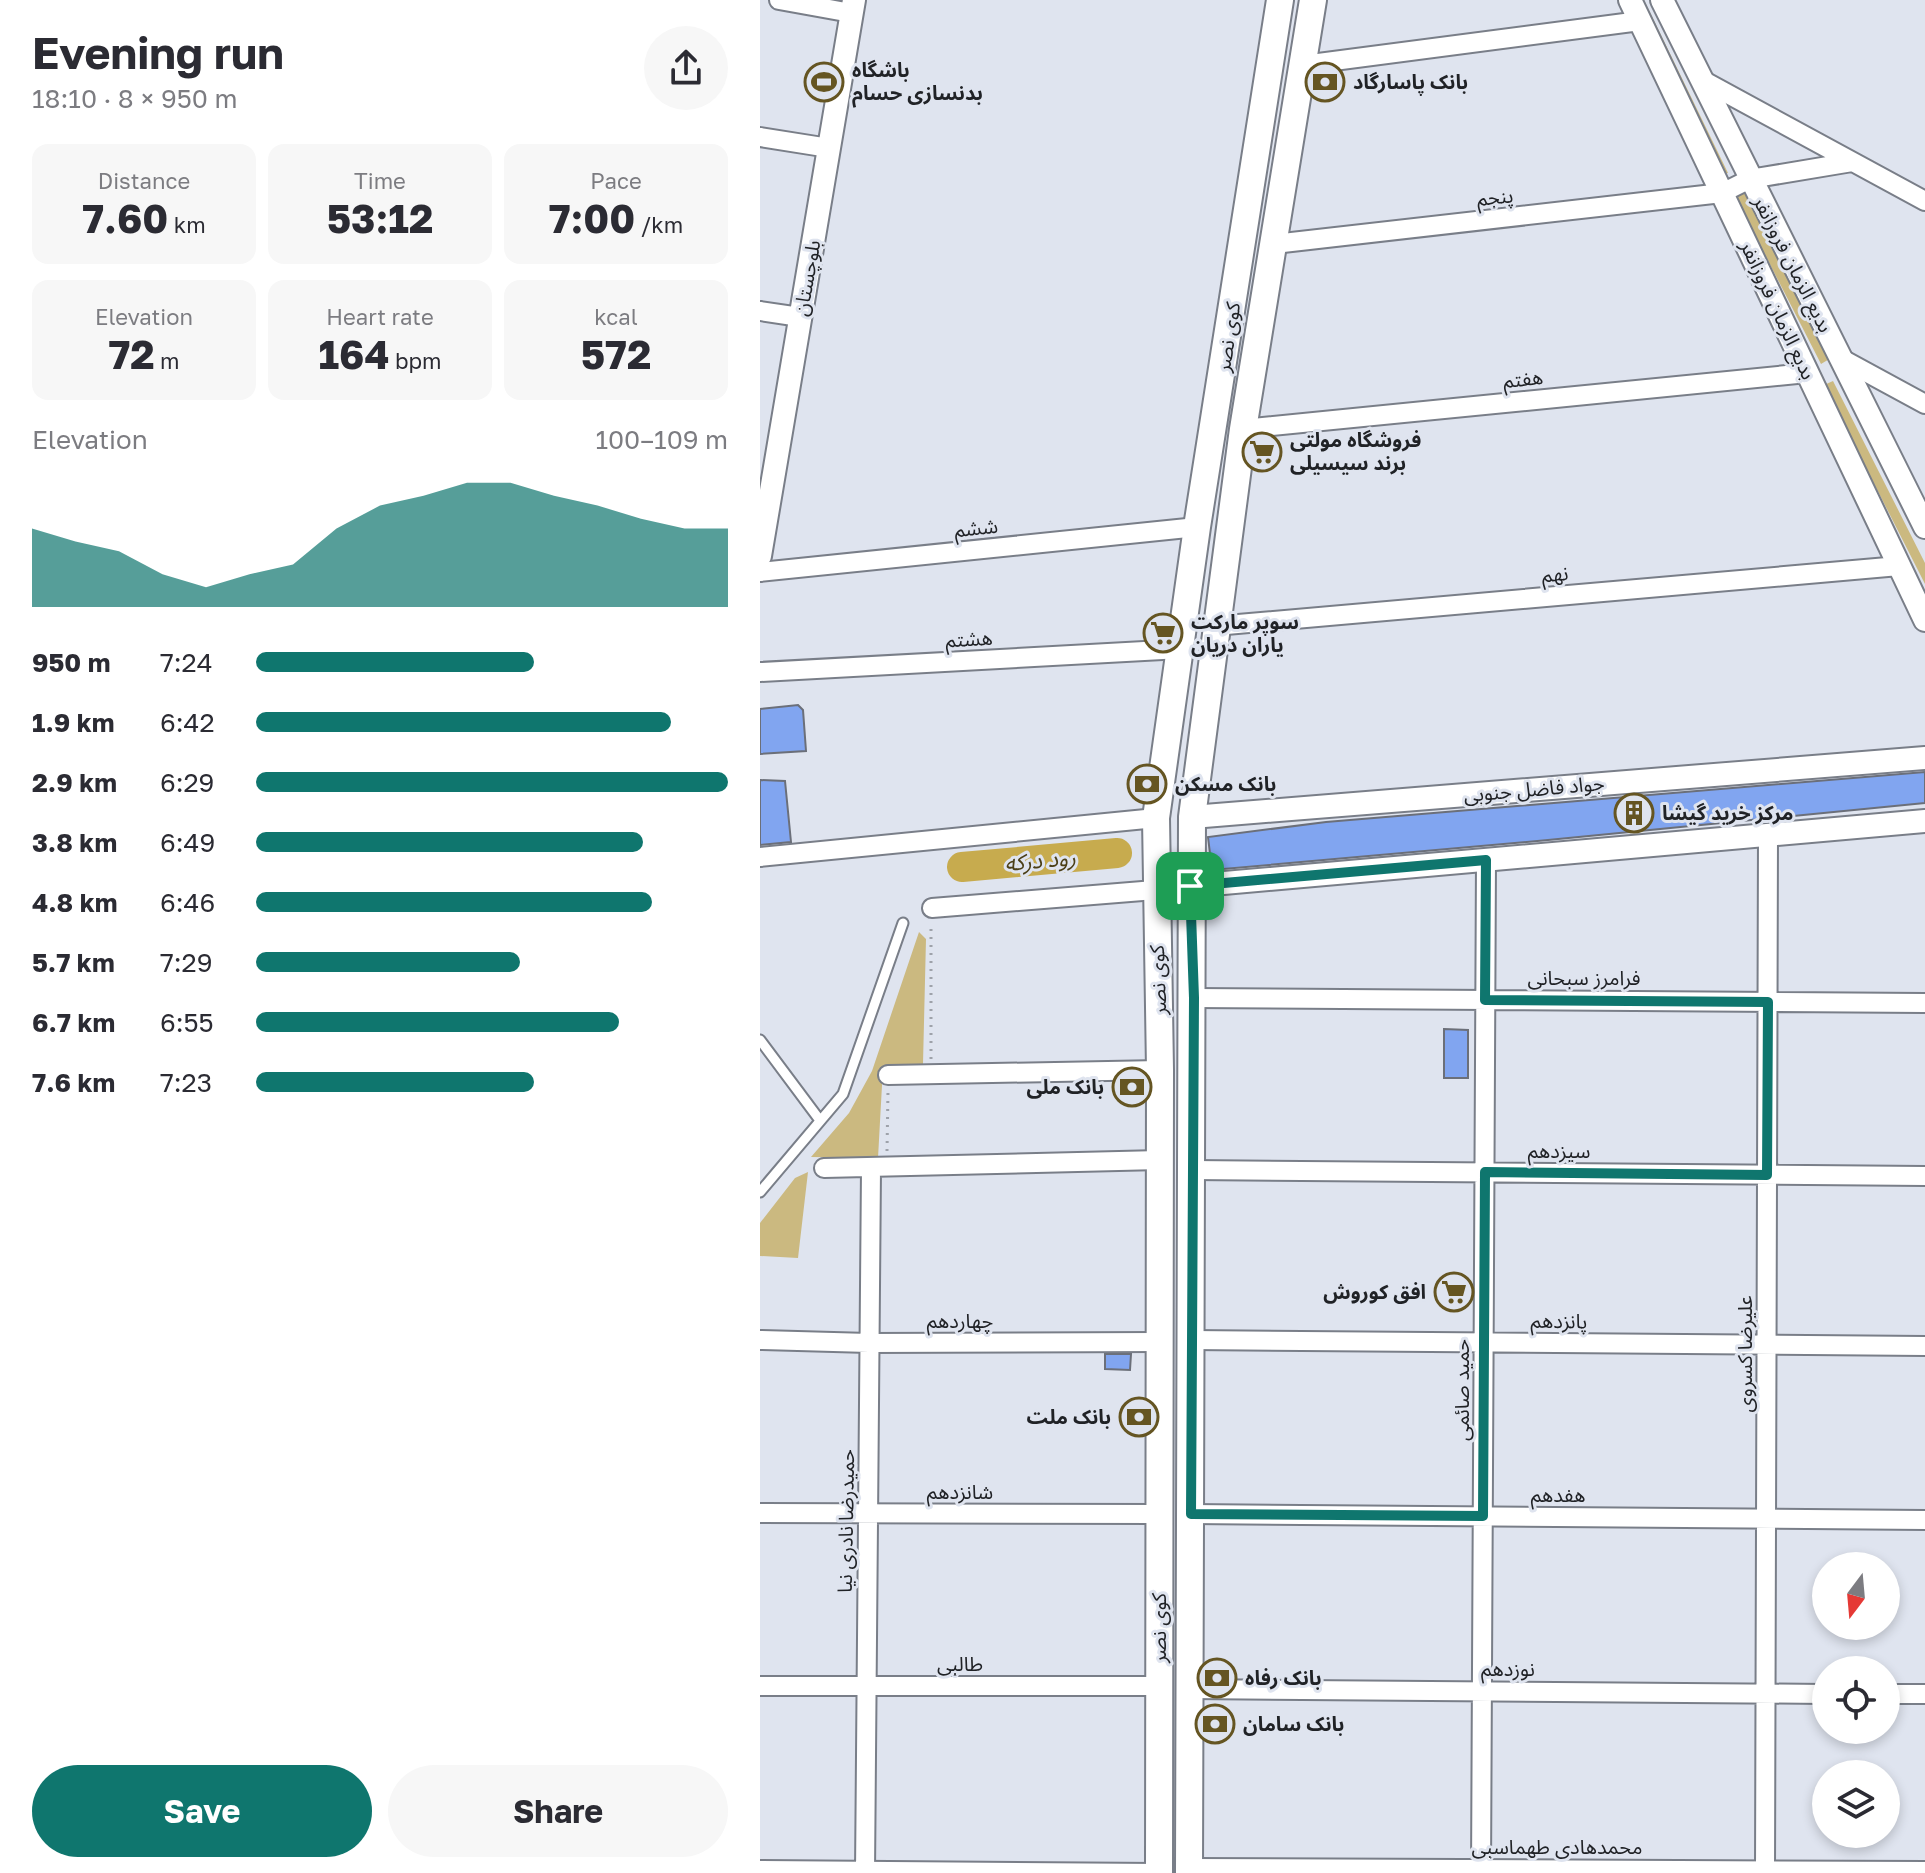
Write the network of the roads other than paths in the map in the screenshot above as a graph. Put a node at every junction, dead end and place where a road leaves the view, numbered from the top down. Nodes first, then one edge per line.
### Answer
1 (779, 0) edge
2 (1280, 0) edge
3 (1313, 0) edge
4 (1630, 0) edge
5 (1662, 0) edge
6 (852, 6) edge
7 (1640, 21) junction
8 (1303, 65) junction
9 (1704, 81) junction
10 (760, 137) edge
11 (829, 148) junction
12 (1852, 162) junction
13 (1750, 179) junction
14 (1722, 193) junction
15 (1925, 201) edge
16 (1274, 244) junction
17 (760, 311) edge
18 (800, 317) junction
19 (1842, 359) junction
20 (1807, 373) junction
21 (1925, 404) edge
22 (1243, 429) junction
23 (767, 475) edge
24 (1197, 527) junction
25 (1925, 527) edge
26 (760, 556) edge
27 (1899, 566) junction
28 (760, 572) edge
29 (1925, 620) edge
30 (1215, 626) junction
31 (1181, 649) junction
32 (760, 672) edge
33 (1925, 758) edge
34 (1192, 817) junction
35 (1156, 818) junction
36 (1925, 821) edge
37 (1768, 835) junction
38 (760, 857) edge
39 (1486, 860) junction
40 (1190, 886) junction
41 (1155, 890) junction
42 (932, 908) road end
43 (903, 923) dead end
44 (1194, 998) junction
45 (1485, 1000) junction
46 (1768, 1002) junction
47 (1925, 1003) edge
48 (760, 1040) edge
49 (1160, 1070) junction
50 (888, 1075) road end
51 (819, 1119) junction
52 (1160, 1160) junction
53 (824, 1168) dead end
54 (879, 1168) junction
55 (1193, 1170) junction
56 (1485, 1172) junction
57 (1767, 1175) junction
58 (1925, 1176) edge
59 (760, 1192) edge
60 (760, 1340) edge
61 (1192, 1340) junction
62 (1160, 1342) junction
63 (1484, 1342) junction
64 (869, 1343) junction
65 (1767, 1345) junction
66 (1925, 1346) edge
67 (760, 1513) edge
68 (868, 1514) junction
69 (1159, 1514) junction
70 (1191, 1514) junction
71 (1483, 1516) junction
72 (1766, 1519) junction
73 (1925, 1520) edge
74 (760, 1686) edge
75 (866, 1686) junction
76 (1159, 1686) junction
77 (1190, 1689) junction
78 (1482, 1691) junction
79 (1766, 1693) junction
80 (1812, 1694) edge
81 (1900, 1694) edge
82 (1925, 1694) edge
83 (760, 1870) edge
84 (1189, 1870) edge
85 (1481, 1871) edge
86 (1925, 1871) edge
87 (865, 1872) edge
88 (1765, 1872) edge
89 (1159, 1873) edge

1 - 6 street
2 - 24 main road, کوی نصر
3 - 8 main road, کوی نصر
4 - 7 street, بدیع‌ الزمان فروزانفر
5 - 9 street, بدیع الزمان فروزانفر
6 - 11 street, بلوچستان
7 - 8 street
7 - 14 street, بدیع‌ الزمان فروزانفر
8 - 16 main road, کوی نصر
9 - 12 street
9 - 13 street, بدیع الزمان فروزانفر
10 - 11 street
11 - 18 street, بلوچستان
12 - 13 street
12 - 15 street
13 - 14 street
13 - 19 street, بدیع الزمان فروزانفر
14 - 16 street, پنجم
14 - 20 street, بدیع‌ الزمان فروزانفر
16 - 22 main road, کوی نصر
17 - 18 street
18 - 23 street, بلوچستان
19 - 20 street
19 - 21 street
19 - 25 street, بدیع الزمان فروزانفر
20 - 22 street, هفتم
20 - 27 street, بدیع‌ الزمان فروزانفر
22 - 30 main road, کوی نصر
23 - 26 street, بلوچستان
24 - 28 street, ششم
24 - 31 main road, کوی نصر
27 - 29 street, بدیع‌ الزمان فروزانفر
27 - 30 street, نهم
30 - 34 main road, کوی نصر
31 - 32 street, هشتم
31 - 35 main road, کوی نصر
33 - 34 street, جواد فاضل جنوبی
34 - 40 main road, کوی نصر
35 - 38 street
35 - 41 main road, کوی نصر
36 - 37 street
37 - 39 street
37 - 46 street, علیرضا کسروی
39 - 40 street
39 - 45 street, حمید صائمی
40 - 44 main road, کوی نصر
41 - 42 street
41 - 49 main road, کوی نصر
43 - 51 lane
44 - 45 street, فرامرز سبحانی
44 - 55 main road, کوی نصر
45 - 46 street, فرامرز سبحانی
45 - 56 street, حمید صائمی
46 - 47 street, فرامرز سبحانی
46 - 57 street, علیرضا کسروی
48 - 51 lane
49 - 50 street
49 - 52 main road, کوی نصر
51 - 59 lane
52 - 54 street
52 - 62 main road, کوی نصر
53 - 54 street
54 - 64 street, حمیدرضا نادری نیا
55 - 56 street, سیزدهم
55 - 61 main road, کوی نصر
56 - 57 street, سیزدهم
56 - 63 street, حمید صائمی
57 - 58 street, سیزدهم
57 - 65 street, علیرضا کسروی
60 - 64 street, چهاردهم
61 - 63 street, پانزدهم
61 - 70 main road, کوی نصر
62 - 64 street, چهاردهم
62 - 69 main road, کوی نصر
63 - 65 street, پانزدهم
63 - 71 street, حمید صائمی
64 - 68 street, حمیدرضا نادری نیا
65 - 66 street, پانزدهم
65 - 72 street, علیرضا کسروی
67 - 68 street, شانزدهم
68 - 69 street, شانزدهم
68 - 75 street, حمیدرضا نادری نیا
69 - 76 main road, کوی نصر
70 - 71 street, هفدهم
70 - 77 main road, کوی نصر
71 - 72 street, هفدهم
71 - 78 street, حمید صائمی
72 - 73 street, هفدهم
72 - 79 street, علیرضا کسروی
74 - 75 street, طالبی
75 - 76 street, طالبی
75 - 87 street, حمیدرضا نادری نیا
76 - 89 main road, کوی نصر
77 - 78 street, نوزدهم
77 - 84 main road, کوی نصر
78 - 79 street, نوزدهم
78 - 85 street, حمید صائمی
79 - 80 street, نوزدهم
79 - 88 street, علیرضا کسروی
81 - 82 street
83 - 87 street
84 - 85 street, محمدهادی طهماسبی
85 - 88 street, محمدهادی طهماسبی
86 - 88 street, محمدهادی طهماسبی
87 - 89 street

